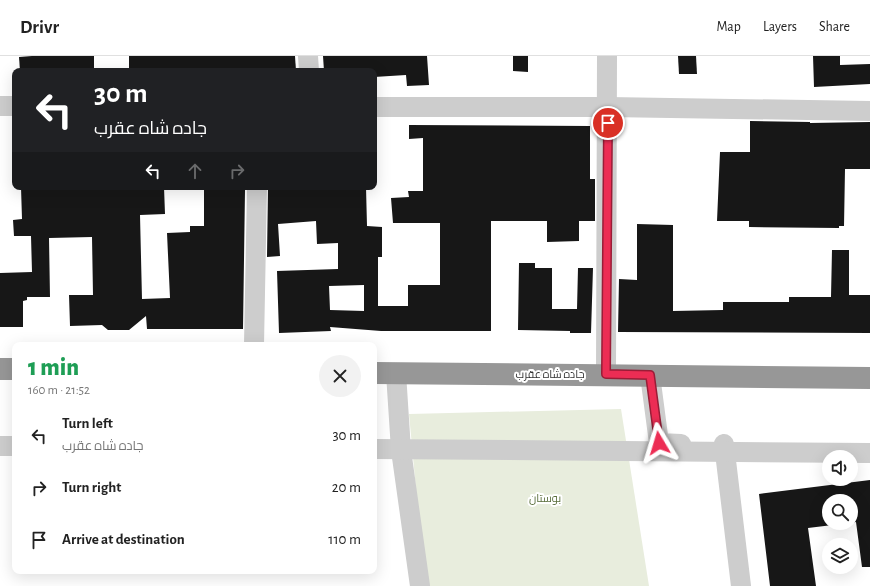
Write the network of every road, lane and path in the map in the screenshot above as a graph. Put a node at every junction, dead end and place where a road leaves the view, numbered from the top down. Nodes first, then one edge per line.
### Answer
1 (308, 56) edge
2 (607, 56) edge
3 (309, 68) edge
4 (0, 106) edge
5 (12, 106) edge
6 (377, 107) edge
7 (608, 107) junction
8 (870, 111) edge
9 (257, 190) edge
10 (254, 342) edge
11 (0, 369) edge
12 (12, 369) edge
13 (377, 373) edge
14 (396, 373) junction
15 (606, 374) junction
16 (650, 375) junction
17 (870, 378) edge
18 (724, 444) junction
19 (0, 446) edge
20 (12, 446) edge
21 (870, 447) edge
22 (377, 449) edge
23 (401, 450) junction
24 (870, 453) edge
25 (420, 586) edge
26 (741, 586) edge

1 - 3 street
2 - 7 street
4 - 5 street
6 - 7 street
7 - 8 street
7 - 15 street
9 - 10 street
11 - 12 highway
13 - 14 highway, جاده شاه عقرب
14 - 15 highway, جاده شاه عقرب
14 - 23 street
15 - 16 highway, جاده شاه عقرب
16 - 17 highway, جاده شاه عقرب
16 - 18 street
18 - 21 street
18 - 26 street
19 - 20 street
22 - 23 street
23 - 24 street
23 - 25 street

